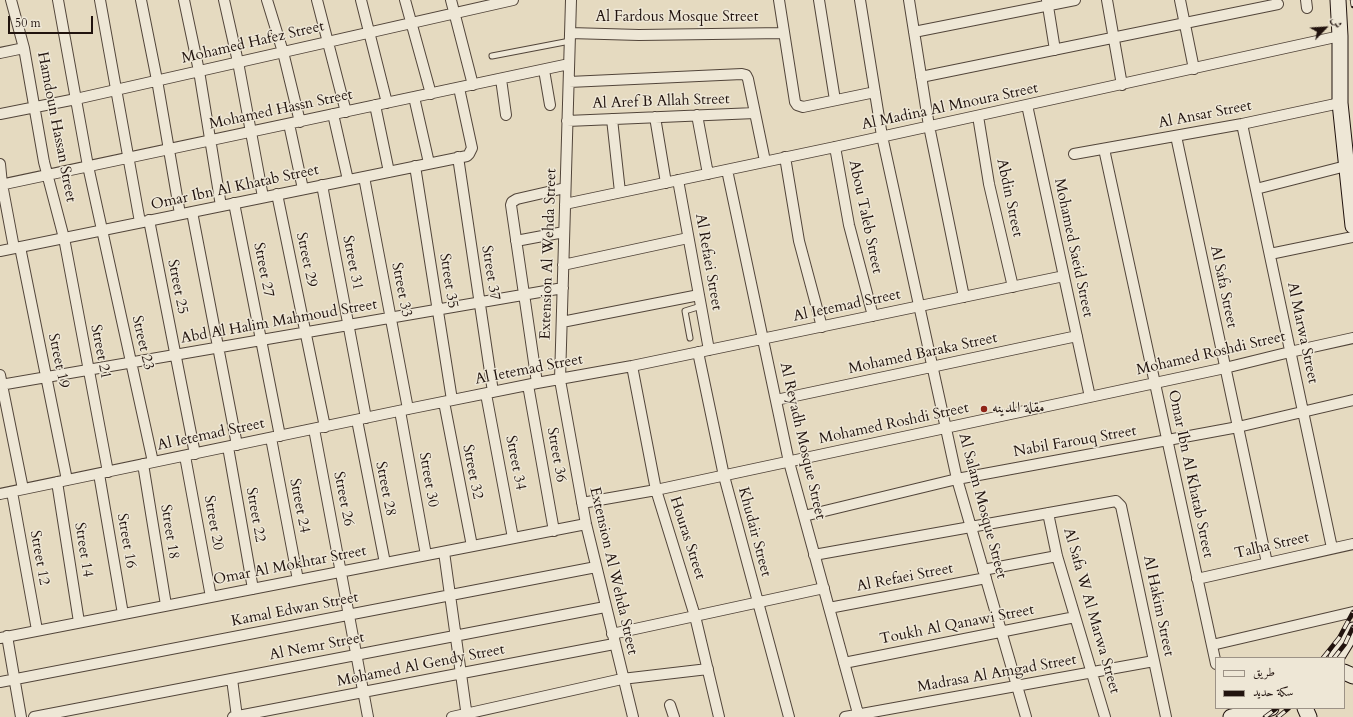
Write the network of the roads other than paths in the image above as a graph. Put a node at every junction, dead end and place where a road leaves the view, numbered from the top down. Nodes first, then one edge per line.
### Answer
1 (11, 0) edge
2 (58, 0) edge
3 (100, 0) edge
4 (141, 0) edge
5 (184, 0) edge
6 (224, 0) edge
7 (267, 0) edge
8 (317, 0) edge
9 (361, 0) edge
10 (405, 0) edge
11 (451, 0) edge
12 (513, 0) edge
13 (571, 0) edge
14 (779, 0) edge
15 (819, 0) edge
16 (860, 0) edge
17 (910, 0) edge
18 (1075, 0) edge
19 (1107, 0) edge
20 (1180, 0) edge
21 (1338, 0) edge
22 (493, 2) edge
23 (1047, 3) edge
24 (1278, 4) dead end
25 (1249, 5) edge
26 (455, 13) junction
27 (411, 23) junction
28 (1185, 23) junction
29 (370, 32) junction
30 (914, 32) junction
31 (784, 33) junction
32 (1340, 36) junction
33 (570, 37) junction
34 (1114, 38) junction
35 (329, 42) junction
36 (24, 48) junction
37 (1055, 50) junction
38 (283, 52) junction
39 (0, 53) edge
40 (492, 56) dead end
41 (238, 62) junction
42 (569, 64) junction
43 (1194, 69) junction
44 (544, 70) junction
45 (199, 71) junction
46 (921, 77) junction
47 (501, 79) junction
48 (157, 80) junction
49 (569, 82) junction
50 (473, 85) junction
51 (1122, 85) junction
52 (459, 88) junction
53 (117, 90) junction
54 (875, 92) junction
55 (431, 94) junction
56 (414, 97) junction
57 (76, 99) junction
58 (835, 100) junction
59 (387, 103) junction
60 (1340, 104) junction
61 (550, 105) dead end
62 (1028, 105) junction
63 (375, 106) junction
64 (35, 107) junction
65 (346, 112) junction
66 (755, 113) junction
67 (0, 114) edge
68 (333, 114) junction
69 (506, 115) dead end
70 (697, 115) junction
71 (978, 116) junction
72 (655, 117) junction
73 (612, 119) junction
74 (568, 121) junction
75 (295, 123) junction
76 (1242, 124) junction
77 (929, 126) junction
78 (251, 132) junction
79 (882, 136) junction
80 (1176, 136) junction
81 (210, 141) junction
82 (835, 147) junction
83 (1104, 149) junction
84 (168, 150) junction
85 (1074, 154) dead end
86 (785, 157) junction
87 (128, 158) junction
88 (458, 158) junction
89 (765, 162) junction
90 (0, 164) edge
91 (429, 164) junction
92 (88, 166) junction
93 (415, 166) junction
94 (1346, 166) junction
95 (727, 170) junction
96 (389, 172) junction
97 (708, 174) junction
98 (48, 175) junction
99 (364, 177) junction
100 (348, 180) junction
101 (678, 180) junction
102 (666, 183) junction
103 (1, 185) edge
104 (322, 185) junction
105 (565, 188) junction
106 (303, 189) junction
107 (1256, 189) junction
108 (620, 192) junction
109 (277, 194) junction
110 (263, 197) junction
111 (234, 203) junction
112 (565, 204) junction
113 (221, 206) junction
114 (192, 212) junction
115 (180, 214) junction
116 (145, 221) junction
117 (1353, 226) edge
118 (102, 230) junction
119 (564, 232) junction
120 (1353, 237) edge
121 (64, 238) junction
122 (688, 238) junction
123 (516, 241) junction
124 (17, 247) junction
125 (0, 251) edge
126 (1270, 254) junction
127 (563, 265) junction
128 (1064, 276) junction
129 (1014, 286) junction
130 (563, 288) junction
131 (524, 295) junction
132 (699, 295) junction
133 (964, 297) junction
134 (480, 302) junction
135 (701, 306) junction
136 (919, 306) junction
137 (438, 310) junction
138 (873, 316) junction
139 (391, 318) junction
140 (562, 322) junction
141 (348, 325) junction
142 (822, 327) junction
143 (306, 332) junction
144 (1077, 336) junction
145 (690, 338) dead end
146 (1353, 338) edge
147 (763, 339) junction
148 (261, 340) junction
149 (218, 348) junction
150 (709, 350) junction
151 (698, 352) junction
152 (1290, 352) junction
153 (175, 355) junction
154 (132, 363) junction
155 (632, 366) junction
156 (932, 367) junction
157 (1225, 368) junction
158 (89, 370) junction
159 (46, 377) junction
160 (560, 380) junction
161 (1, 382) edge
162 (1155, 383) junction
163 (533, 384) junction
164 (490, 393) junction
165 (1090, 397) junction
166 (776, 400) junction
167 (1353, 400) edge
168 (448, 401) junction
169 (404, 410) junction
170 (1303, 412) junction
171 (361, 419) junction
172 (325, 427) junction
173 (1238, 427) junction
174 (946, 428) junction
175 (314, 429) junction
176 (275, 437) junction
177 (1167, 440) junction
178 (232, 446) junction
179 (190, 455) junction
180 (789, 462) junction
181 (148, 463) junction
182 (104, 473) junction
183 (724, 476) junction
184 (957, 479) junction
185 (67, 480) junction
186 (57, 482) junction
187 (23, 490) junction
188 (656, 490) junction
189 (12, 492) junction
190 (0, 494) edge
191 (582, 503) junction
192 (1048, 513) junction
193 (804, 516) junction
194 (586, 524) junction
195 (971, 528) junction
196 (554, 530) junction
197 (514, 538) junction
198 (1353, 544) edge
199 (472, 546) junction
200 (1332, 548) junction
201 (444, 552) junction
202 (426, 555) junction
203 (814, 555) junction
204 (1057, 556) junction
205 (385, 563) junction
206 (1267, 563) junction
207 (596, 567) junction
208 (342, 572) junction
209 (984, 574) junction
210 (1198, 579) junction
211 (298, 580) junction
212 (824, 588) junction
213 (253, 589) junction
214 (450, 595) junction
215 (211, 597) junction
216 (758, 602) junction
217 (166, 605) junction
218 (605, 607) junction
219 (829, 608) junction
220 (1353, 612) edge
221 (123, 614) junction
222 (349, 614) junction
223 (695, 616) junction
224 (1076, 617) junction
225 (79, 622) junction
226 (37, 630) junction
227 (1353, 630) edge
228 (1001, 632) junction
229 (456, 636) junction
230 (4, 637) edge
231 (613, 639) junction
232 (1212, 646) junction
233 (357, 655) junction
234 (1337, 657) edge
235 (1154, 660) junction
236 (1215, 660) edge
237 (844, 663) junction
238 (708, 669) junction
239 (1092, 672) junction
240 (461, 673) junction
241 (14, 679) junction
242 (232, 679) junction
243 (622, 679) junction
244 (0, 682) edge
245 (1017, 686) junction
246 (363, 692) junction
247 (670, 705) dead end
248 (1267, 709) edge
249 (466, 715) edge
250 (859, 716) edge
251 (21, 717) edge
252 (34, 717) edge
253 (236, 717) edge
254 (368, 717) edge
255 (452, 717) edge
256 (633, 717) edge
257 (674, 717) edge
258 (719, 717) edge
259 (789, 717) edge
260 (845, 717) edge
261 (1026, 717) edge
262 (1105, 717) edge
263 (1166, 717) edge
264 (1231, 717) edge

1 - 36 street, Hamdoun Hassan Street
2 - 57 street, Street 23
3 - 53 street, Street 25
4 - 48 street
5 - 45 street
6 - 41 street
7 - 38 street
8 - 35 street
9 - 29 street
10 - 27 street
11 - 26 street
12 - 22 street, Mohamed Hafez Street
13 - 33 street, Extension Al Wehda Street
14 - 31 street
15 - 58 street
16 - 54 street, Al Salam Mosque Street
17 - 30 street
18 - 23 street
19 - 34 street
20 - 28 street
21 - 32 street
22 - 26 street, Mohamed Hafez Street
23 - 30 street
23 - 37 street
24 - 25 street
25 - 28 street
26 - 27 street, Mohamed Hafez Street
26 - 50 street
27 - 29 street, Mohamed Hafez Street
27 - 55 street
28 - 34 street
28 - 43 street
29 - 35 street, Mohamed Hafez Street
29 - 59 street
30 - 46 street
31 - 33 street, Al Fardous Mosque Street
31 - 58 street
32 - 43 street, Al Madina Al Mnoura Street
32 - 60 street
33 - 40 lane
33 - 42 street, Extension Al Wehda Street
34 - 37 street
34 - 51 street
35 - 38 street, Mohamed Hafez Street
35 - 65 street
36 - 39 street
36 - 64 street, Hamdoun Hassan Street
37 - 46 street
38 - 41 street, Mohamed Hafez Street
38 - 75 street
41 - 45 street, Mohamed Hafez Street
41 - 78 street
42 - 44 street, Mohamed Hassn Street
42 - 49 street, Extension Al Wehda Street
43 - 51 street, Al Madina Al Mnoura Street
44 - 47 street, Mohamed Hassn Street
44 - 61 street
45 - 48 street, Mohamed Hafez Street
45 - 81 street
46 - 77 street
47 - 50 street, Mohamed Hassn Street
47 - 69 street
48 - 53 street, Mohamed Hafez Street
48 - 84 street
49 - 66 street
49 - 74 street, Extension Al Wehda Street
50 - 52 street, Mohamed Hassn Street
51 - 62 street, Al Madina Al Mnoura Street
52 - 55 street, Mohamed Hassn Street
52 - 88 street, Omar Ibn Al Khatab Street
53 - 57 street, Mohamed Hafez Street
53 - 87 street, Street 25
54 - 58 street
54 - 79 street, Al Salam Mosque Street
55 - 56 street, Mohamed Hassn Street
56 - 59 street, Mohamed Hassn Street
56 - 91 street
57 - 64 street, Mohamed Hafez Street
57 - 92 street, Street 23
59 - 63 street, Mohamed Hassn Street
60 - 76 street, Al Ansar Street
60 - 94 street
62 - 71 street, Al Madina Al Mnoura Street
62 - 128 street, Mohamed Saeid Street
63 - 65 street, Mohamed Hassn Street
63 - 96 street
64 - 67 street, Mohamed Hafez Street
64 - 98 street, Hamdoun Hassan Street
65 - 68 street, Mohamed Hassn Street
66 - 70 street, Al Aref B Allah Street
66 - 89 street
68 - 75 street, Mohamed Hassn Street
68 - 100 street
70 - 72 street, Al Aref B Allah Street
70 - 97 street
71 - 77 street, Al Madina Al Mnoura Street
71 - 129 street, Abdin Street
72 - 73 street, Al Aref B Allah Street
72 - 102 street
73 - 74 street, Al Aref B Allah Street
73 - 108 street
74 - 105 street, Extension Al Wehda Street
75 - 78 street, Mohamed Hassn Street
75 - 106 street
76 - 80 street, Al Ansar Street
76 - 107 street, Al Marwa Street
77 - 79 street, Al Madina Al Mnoura Street
77 - 133 street
78 - 81 street, Mohamed Hassn Street
78 - 110 street
79 - 82 street, Al Madina Al Mnoura Street
79 - 136 street, Al Salam Mosque Street
80 - 83 street, Al Ansar Street
80 - 157 street, Al Safa Street
81 - 84 street, Mohamed Hassn Street
81 - 113 street
82 - 86 street, Al Madina Al Mnoura Street
82 - 138 street, Abou Taleb Street
83 - 85 street, Al Ansar Street
83 - 162 street, Omar Ibn Al Khatab Street
84 - 87 street, Mohamed Hassn Street
84 - 115 street
86 - 89 street, Al Madina Al Mnoura Street
86 - 142 street
87 - 92 street, Mohamed Hassn Street
87 - 116 street, Street 25
88 - 91 street, Omar Ibn Al Khatab Street
88 - 134 street, Street 37
89 - 95 street, Al Madina Al Mnoura Street
90 - 103 street, Street 19
91 - 93 street, Omar Ibn Al Khatab Street
92 - 98 street, Mohamed Hassn Street
92 - 118 street, Street 23
93 - 96 street, Omar Ibn Al Khatab Street
93 - 137 street, Street 35
94 - 107 street
94 - 117 street
95 - 97 street, Al Madina Al Mnoura Street
95 - 147 street, Al Reyadh Mosque Street
96 - 99 street, Omar Ibn Al Khatab Street
97 - 101 street, Al Madina Al Mnoura Street
98 - 103 street, Mohamed Hassn Street
98 - 121 street, Hamdoun Hassan Street
99 - 100 street, Omar Ibn Al Khatab Street
99 - 139 street, Street 33
100 - 104 street, Omar Ibn Al Khatab Street
101 - 102 street, Al Madina Al Mnoura Street
101 - 122 street, Al Refaei Street
102 - 108 street, Al Madina Al Mnoura Street
103 - 124 street, Street 19
104 - 106 street, Omar Ibn Al Khatab Street
104 - 141 street, Street 31
105 - 112 street, Extension Al Wehda Street
105 - 123 street, Street 36
106 - 109 street, Omar Ibn Al Khatab Street
107 - 126 street, Al Marwa Street
108 - 112 street, Al Madina Al Mnoura Street
109 - 110 street, Omar Ibn Al Khatab Street
109 - 143 street, Street 29
110 - 111 street, Omar Ibn Al Khatab Street
111 - 113 street, Omar Ibn Al Khatab Street
111 - 148 street, Street 27
112 - 119 street, Extension Al Wehda Street
113 - 114 street, Omar Ibn Al Khatab Street
114 - 115 street, Omar Ibn Al Khatab Street
114 - 149 street, Street 22
115 - 116 street, Omar Ibn Al Khatab Street
116 - 118 street, Omar Ibn Al Khatab Street
116 - 153 street, Street 25
118 - 121 street, Omar Ibn Al Khatab Street
118 - 154 street, Street 23
119 - 123 street
119 - 127 street, Extension Al Wehda Street
120 - 126 street
121 - 124 street, Omar Ibn Al Khatab Street
121 - 158 street, Street 21
122 - 127 street
122 - 132 street, Al Refaei Street
123 - 131 street, Street 36
124 - 125 street, Omar Ibn Al Khatab Street
124 - 159 street, Street 19
126 - 152 street, Al Marwa Street
127 - 130 street, Extension Al Wehda Street
128 - 129 street, Al Ietemad Street
128 - 144 street, Mohamed Saeid Street
129 - 133 street, Al Ietemad Street
130 - 131 street, Abd Al Halim Mahmoud Street
130 - 140 street, Extension Al Wehda Street
131 - 134 street, Abd Al Halim Mahmoud Street
131 - 163 street, Street 36
132 - 135 street, Al Refaei Street
132 - 140 street
133 - 136 street, Al Ietemad Street
134 - 137 street, Abd Al Halim Mahmoud Street
134 - 164 street, Street 37
135 - 145 lane
135 - 150 street, Al Refaei Street
136 - 138 street, Al Ietemad Street
136 - 156 street, Al Salam Mosque Street
137 - 139 street, Abd Al Halim Mahmoud Street
137 - 168 street, Street 35
138 - 142 street, Al Ietemad Street
139 - 141 street, Abd Al Halim Mahmoud Street
139 - 169 street, Street 33
140 - 160 street, Extension Al Wehda Street
141 - 143 street, Abd Al Halim Mahmoud Street
141 - 171 street, Street 31
142 - 147 street, Al Ietemad Street
143 - 148 street, Abd Al Halim Mahmoud Street
143 - 172 street, Street 29
144 - 156 street, Mohamed Baraka Street
144 - 165 street, Mohamed Saeid Street
146 - 152 street, Mohamed Roshdi Street
147 - 150 street, Al Ietemad Street
147 - 166 street, Al Reyadh Mosque Street
148 - 149 street, Abd Al Halim Mahmoud Street
148 - 176 street, Street 27
149 - 153 street, Abd Al Halim Mahmoud Street
149 - 178 street, Street 22
150 - 151 street, Al Ietemad Street
151 - 155 street, Al Ietemad Street
151 - 183 street, Khudair Street
152 - 157 street, Mohamed Roshdi Street
152 - 170 street, Al Marwa Street
153 - 154 street, Abd Al Halim Mahmoud Street
153 - 179 street, Street 25
154 - 158 street, Abd Al Halim Mahmoud Street
154 - 181 street, Street 23
155 - 160 street, Al Ietemad Street
155 - 188 street, Houras Street
156 - 166 street, Mohamed Baraka Street
156 - 174 street, Al Salam Mosque Street
157 - 162 street, Mohamed Roshdi Street
157 - 173 street, Al Safa Street
158 - 159 street, Abd Al Halim Mahmoud Street
158 - 182 street, Street 21
159 - 161 street, Abd Al Halim Mahmoud Street
159 - 185 street, Street 19
160 - 163 street, Al Ietemad Street
160 - 191 street, Extension Al Wehda Street
161 - 187 street
162 - 165 street, Mohamed Roshdi Street
162 - 177 street, Omar Ibn Al Khatab Street
163 - 164 street, Al Ietemad Street
163 - 196 street, Street 36
164 - 168 street, Al Ietemad Street
164 - 197 street, Street 34
165 - 174 street, Mohamed Roshdi Street
166 - 180 street, Al Reyadh Mosque Street
167 - 170 street, Nabil Farouq Street
168 - 169 street, Al Ietemad Street
168 - 199 street, Street 32
169 - 171 street, Al Ietemad Street
169 - 202 street, Street 30
170 - 173 street, Nabil Farouq Street
170 - 200 street, Al Marwa Street
171 - 172 street, Al Ietemad Street
171 - 205 street, Street 28
172 - 175 street, Al Ietemad Street
173 - 177 street, Nabil Farouq Street
173 - 206 street, Al Safa Street
174 - 180 street, Mohamed Roshdi Street
174 - 184 street, Al Salam Mosque Street
175 - 176 street, Al Ietemad Street
175 - 208 street, Street 26
176 - 178 street, Al Ietemad Street
176 - 211 street, Street 24
177 - 184 street, Nabil Farouq Street
177 - 210 street, Omar Ibn Al Khatab Street
178 - 179 street, Al Ietemad Street
178 - 213 street, Street 22
179 - 181 street, Al Ietemad Street
179 - 215 street, Street 20
180 - 183 street, Mohamed Roshdi Street
180 - 193 street, Al Reyadh Mosque Street
181 - 182 street, Al Ietemad Street
181 - 217 street, Street 18
182 - 185 street, Al Ietemad Street
182 - 221 street, Street 16
183 - 188 street, Mohamed Roshdi Street
183 - 216 street, Khudair Street
184 - 193 street, Nabil Farouq Street
184 - 195 street, Al Salam Mosque Street
185 - 186 street, Al Ietemad Street
186 - 187 street, Al Ietemad Street
186 - 225 street, Street 14
187 - 189 street, Al Ietemad Street
188 - 191 street, Mohamed Roshdi Street
188 - 223 street, Houras Street
189 - 190 street, Al Ietemad Street
189 - 226 street, Street 12
191 - 194 street, Extension Al Wehda Street
192 - 195 street
192 - 204 street, Al Safa W Al Marwa Street
192 - 235 street, Al Hakim Street
193 - 203 street, Al Reyadh Mosque Street
194 - 196 street, Omar Al Mokhtar Street
194 - 207 street, Extension Al Wehda Street
195 - 203 street
195 - 209 street, Al Salam Mosque Street
196 - 197 street, Omar Al Mokhtar Street
197 - 199 street, Omar Al Mokhtar Street
198 - 200 street, Talha Street
199 - 201 street, Omar Al Mokhtar Street
200 - 206 street, Talha Street
201 - 202 street, Omar Al Mokhtar Street
201 - 214 street
202 - 205 street, Omar Al Mokhtar Street
203 - 212 street, Al Reyadh Mosque Street
204 - 209 street, Al Refaei Street
204 - 224 street, Al Safa W Al Marwa Street
205 - 208 street, Omar Al Mokhtar Street
206 - 210 street, Talha Street
207 - 214 street, Kamal Edwan Street
207 - 218 street, Extension Al Wehda Street
208 - 211 street, Omar Al Mokhtar Street
208 - 222 street, Street 26
209 - 219 street, Al Refaei Street
209 - 228 street, Al Salam Mosque Street
210 - 232 street, Omar Ibn Al Khatab Street
211 - 213 street, Omar Al Mokhtar Street
212 - 216 street, Mohamed Al Gendy Street
212 - 219 street, Al Reyadh Mosque Street
213 - 215 street, Omar Al Mokhtar Street
214 - 222 street, Kamal Edwan Street
214 - 229 street
215 - 217 street, Omar Al Mokhtar Street
216 - 223 street, Mohamed Al Gendy Street
216 - 259 street, Khudair Street
217 - 221 street, Omar Al Mokhtar Street
218 - 229 street, Al Nemr Street
218 - 231 street, Extension Al Wehda Street
219 - 237 street, Al Reyadh Mosque Street
220 - 232 street
221 - 225 street, Omar Al Mokhtar Street
222 - 233 street, Street 26
222 - 241 street, Kamal Edwan Street
223 - 231 street, Mohamed Al Gendy Street
223 - 238 street, Houras Street
224 - 228 street, Toukh Al Qanawi Street
224 - 239 street, Al Safa W Al Marwa Street
225 - 226 street, Omar Al Mokhtar Street
226 - 230 street, Omar Al Mokhtar Street
227 - 234 street
228 - 237 street, Toukh Al Qanawi Street
228 - 245 street, Al Salam Mosque Street
229 - 233 street, Al Nemr Street
229 - 240 street
230 - 241 street
231 - 240 street, Mohamed Al Gendy Street
231 - 243 street, Extension Al Wehda Street
232 - 236 street, Omar Ibn Al Khatab Street
233 - 242 street, Al Nemr Street
233 - 246 street, Street 26
235 - 239 street, Madrasa Al Amgad Street
235 - 263 street, Al Hakim Street
237 - 250 street, Al Reyadh Mosque Street
238 - 243 street
238 - 258 street, Houras Street
239 - 245 street, Madrasa Al Amgad Street
239 - 262 street, Al Safa W Al Marwa Street
240 - 246 street, Mohamed Al Gendy Street
240 - 249 street
241 - 244 street, Kamal Edwan Street
241 - 251 street
242 - 252 street, Al Nemr Street
242 - 253 street
243 - 249 street
243 - 256 street, Extension Al Wehda Street
245 - 250 street, Madrasa Al Amgad Street
245 - 261 street, Al Salam Mosque Street
246 - 253 street, Mohamed Al Gendy Street
246 - 254 street, Street 26
247 - 257 street
248 - 264 street
249 - 255 street
250 - 260 street, Madrasa Al Amgad Street

